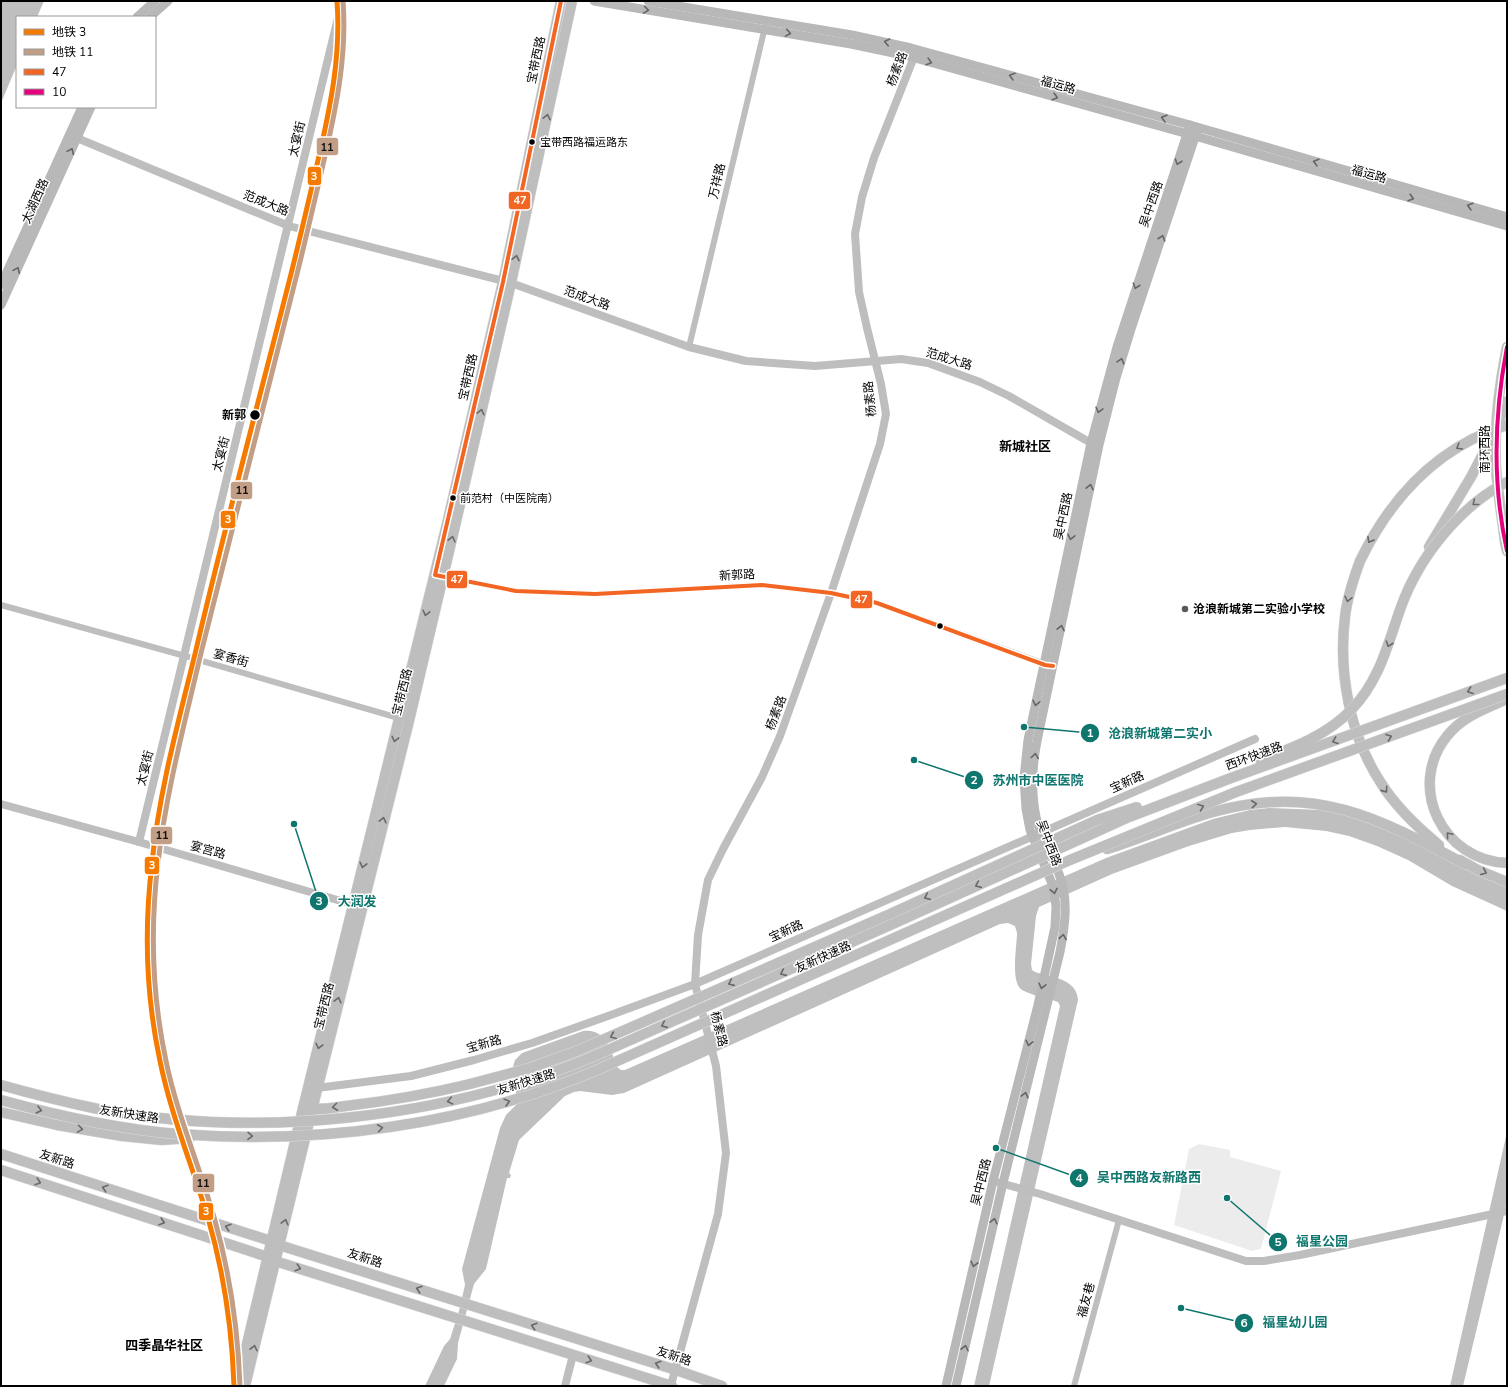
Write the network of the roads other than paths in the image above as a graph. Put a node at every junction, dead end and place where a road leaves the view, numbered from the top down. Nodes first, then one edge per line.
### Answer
1 (155, 1) edge
2 (168, 1) edge
3 (342, 1) edge
4 (561, 1) edge
5 (572, 1) edge
6 (594, 1) edge
7 (648, 1) edge
8 (138, 16) edge
9 (151, 16) edge
10 (766, 25) junction
11 (916, 54) junction
12 (82, 108) edge
13 (90, 108) edge
14 (1193, 131) junction
15 (73, 136) junction
16 (1375, 183) junction
17 (1507, 217) edge
18 (288, 226) junction
19 (1507, 226) edge
20 (507, 282) junction
21 (1, 285) edge
22 (1, 305) edge
23 (689, 347) junction
24 (1507, 347) edge
25 (875, 360) junction
26 (1507, 400) edge
27 (1507, 425) edge
28 (1095, 444) junction
29 (1507, 482) edge
30 (1507, 552) edge
31 (439, 576) junction
32 (831, 594) junction
33 (1406, 595) junction
34 (1, 605) edge
35 (185, 656) junction
36 (1049, 666) junction
37 (1507, 678) edge
38 (1507, 694) edge
39 (1507, 699) edge
40 (404, 720) junction
41 (1255, 739) dead end
42 (1274, 755) junction
43 (1231, 778) junction
44 (1, 804) edge
45 (1129, 817) junction
46 (1037, 835) junction
47 (1051, 841) junction
48 (139, 842) junction
49 (1070, 860) junction
50 (1507, 863) edge
51 (1465, 864) junction
52 (1014, 869) joint
53 (1507, 882) edge
54 (357, 906) junction
55 (695, 984) junction
56 (1, 1084) edge
57 (313, 1087) junction
58 (1, 1100) edge
59 (307, 1109) junction
60 (1, 1112) edge
61 (229, 1136) junction
62 (1, 1154) edge
63 (1, 1170) edge
64 (998, 1182) junction
65 (1507, 1211) edge
66 (1119, 1220) junction
67 (275, 1243) junction
68 (271, 1259) junction
69 (573, 1356) junction
70 (676, 1370) junction
71 (237, 1386) edge
72 (246, 1386) edge
73 (565, 1386) edge
74 (671, 1386) edge
75 (722, 1386) edge
76 (946, 1386) edge
77 (956, 1386) edge
78 (1074, 1386) edge

1 - 8 main road
2 - 9 main road
3 - 18 street, 太宴街
4 - 20 main road, 宝带西路
20 -> 5 main road, 宝带西路
6 -> 10 main road, 福运路
7 - 10 main road, 福运路
10 - 11 main road, 福运路
10 - 23 street, 万祥路
11 - 14 main road, 福运路
11 - 25 street, 杨素路
12 - 15 main road, 太湖西路
13 - 15 main road, 太湖西路
14 - 16 main road, 福运路
14 - 28 main road, 吴中西路
15 - 18 street, 范成大路
15 - 21 main road, 太湖西路
22 -> 15 main road, 太湖西路
17 -> 16 main road, 福运路
16 -> 19 main road, 福运路
18 - 20 street, 范成大路
18 - 35 street, 太宴街
20 - 23 street, 范成大路
20 - 31 main road, 宝带西路
23 - 25 street, 范成大路
24 - 30 main road, 南环西路
25 - 28 street, 范成大路
25 - 32 street, 杨素路
26 - 33 main road, bridge
27 -> 51 main road, bridge
28 - 36 main road, 吴中西路
29 -> 33 main road, bridge
31 - 32 street, 新郭路
31 - 40 main road, 宝带西路
32 - 36 street, 新郭路
32 - 55 street, 杨素路
33 -> 42 main road, bridge
34 - 35 street, 宴香街
35 - 40 street, 宴香街
35 - 48 street, 太宴街
36 - 46 main road, 吴中西路
37 -> 43 main road, 西环快速路, bridge
49 -> 38 main road, bridge
50 -> 39 main road
40 - 54 main road, 宝带西路
41 - 46 street, 宝新路
42 - 43 main road, bridge
42 - 47 main road, bridge
43 - 45 main road, 西环快速路, bridge
44 - 48 street, 宴宫路
45 - 47 main road, bridge
45 - 52 main road, 西环快速路, bridge
46 - 55 street, 宝新路
46 -> 64 main road, 吴中西路
64 -> 46 main road, 吴中西路
47 -> 59 main road, bridge
48 - 54 street, 宴宫路
49 -> 51 main road, bridge
61 -> 49 main road, 友新快速路, bridge
51 -> 53 main road
52 -> 56 main road, 友新快速路, bridge
54 - 57 main road, 宝带西路
55 - 57 street, 宝新路
55 - 70 street, 杨素路
57 - 59 main road, 宝带西路
58 -> 61 main road, 友新快速路, bridge
59 - 67 main road, 宝带西路
60 -> 61 main road, bridge
67 -> 62 main road, 友新路
63 -> 68 main road
64 - 66 street
64 -> 76 main road, 吴中西路
77 -> 64 main road, 吴中西路
65 - 66 street
66 - 78 street, 福友巷
67 - 68 main road, 宝带西路
70 -> 67 main road, 友新路
68 -> 69 main road
68 - 71 main road, 宝带西路
72 -> 68 main road, 宝带西路
69 - 73 street
69 -> 74 main road
70 - 74 street, 杨素路
70 - 75 main road, 友新路

